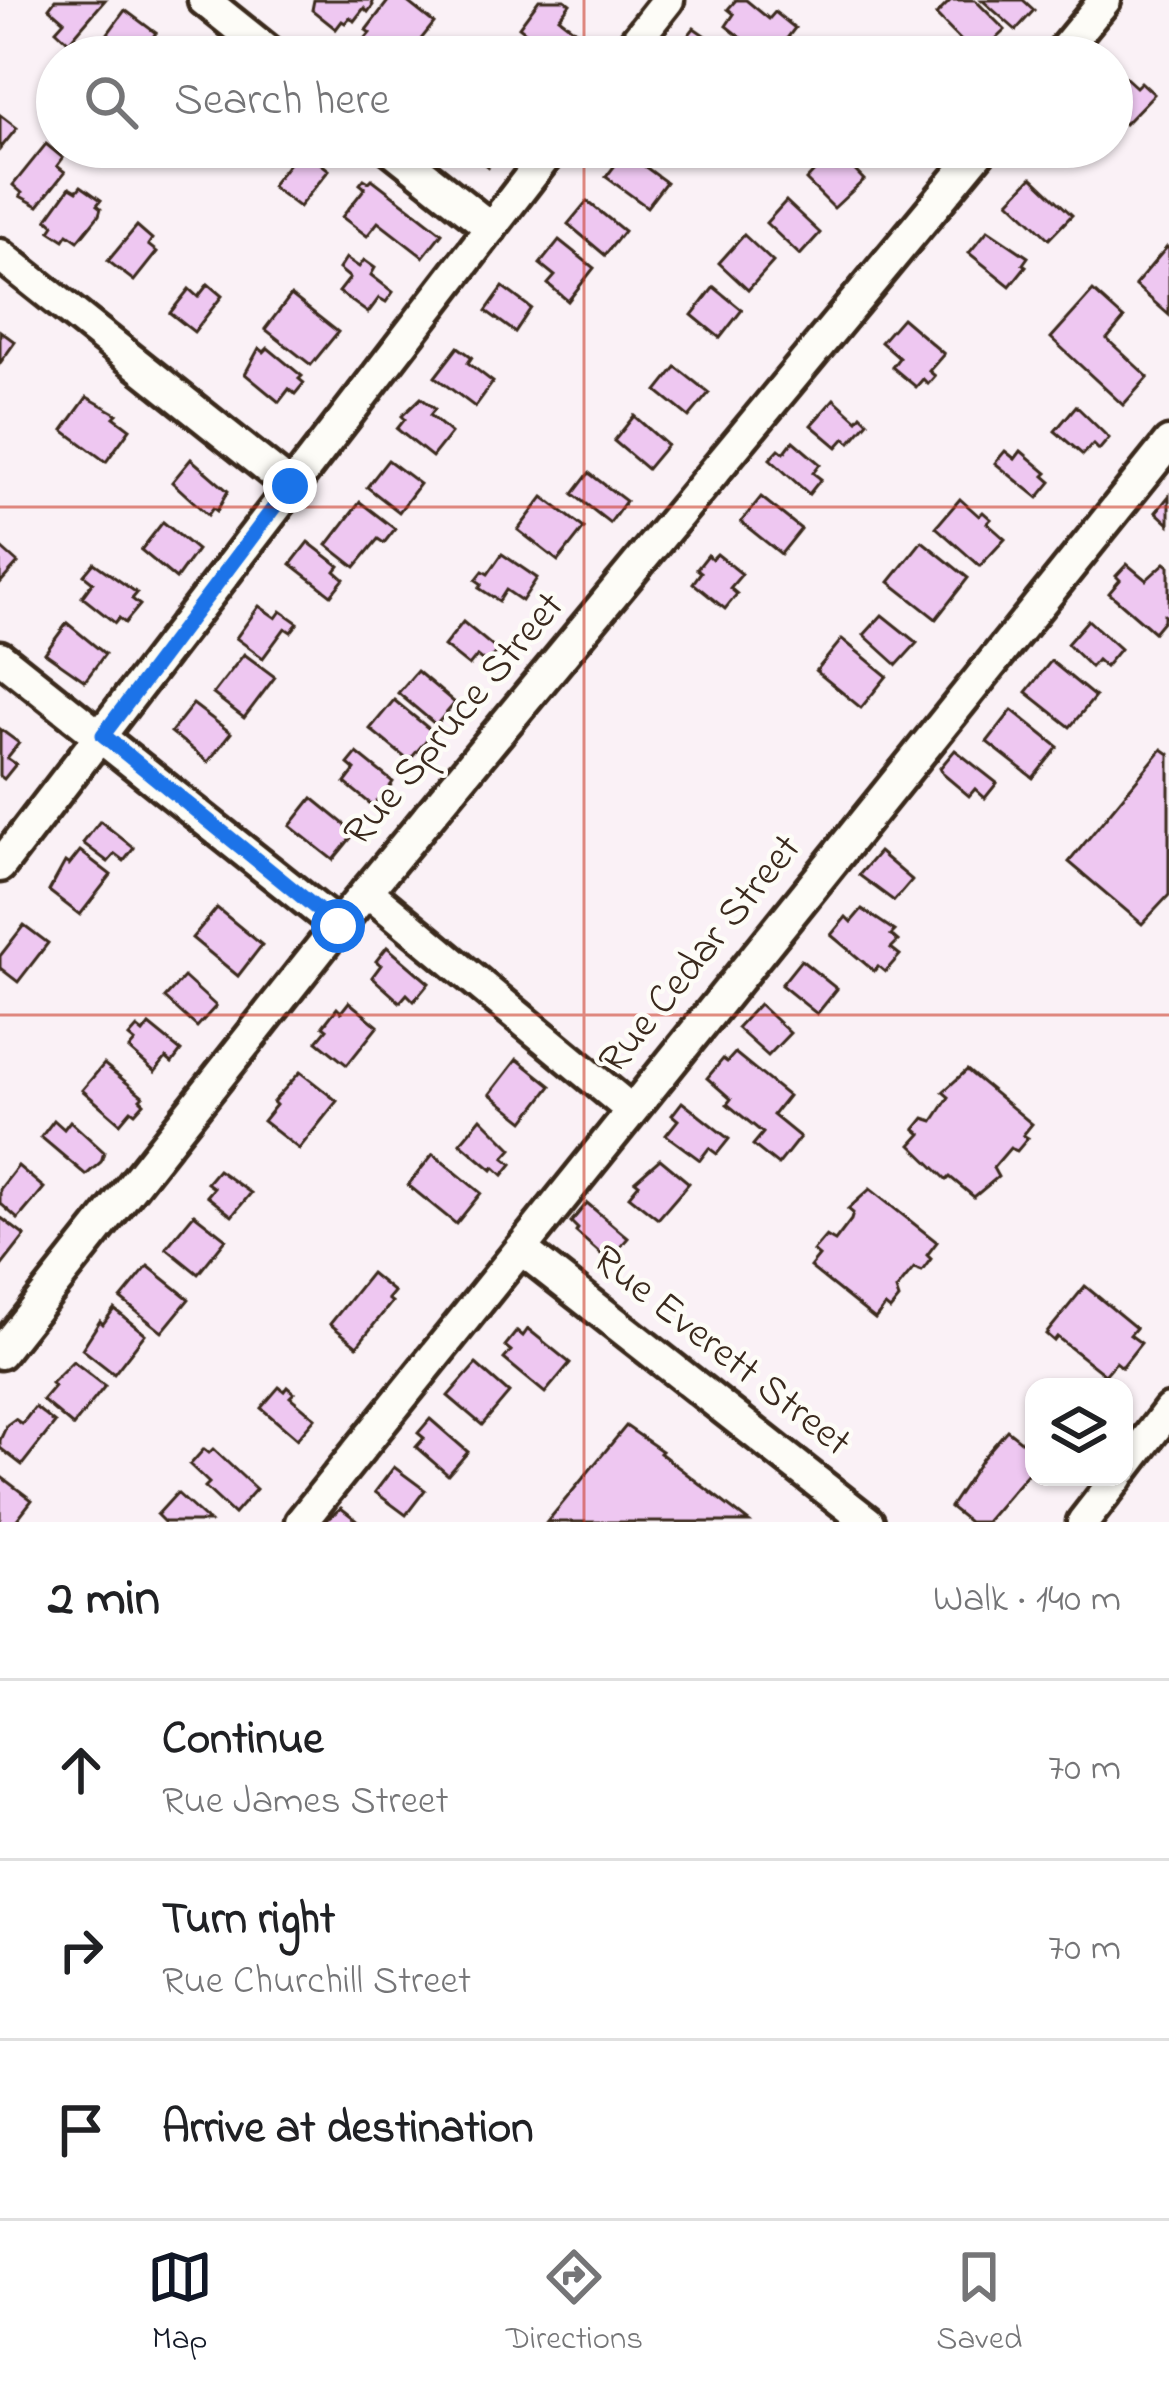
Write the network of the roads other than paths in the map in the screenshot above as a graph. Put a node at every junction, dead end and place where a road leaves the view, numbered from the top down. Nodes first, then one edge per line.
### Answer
1 (204, 0) edge
2 (668, 0) edge
3 (1105, 0) edge
4 (249, 36) edge
5 (640, 36) edge
6 (1075, 36) edge
7 (415, 168) edge
8 (537, 168) edge
9 (966, 168) edge
10 (490, 228) junction
11 (0, 255) edge
12 (1169, 442) edge
13 (290, 486) junction
14 (0, 656) edge
15 (103, 735) junction
16 (0, 866) edge
17 (367, 891) junction
18 (338, 926) junction
19 (631, 1110) junction
20 (520, 1249) junction
21 (0, 1353) edge
22 (1169, 1411) edge
23 (1133, 1457) edge
24 (1111, 1486) edge
25 (301, 1522) edge
26 (868, 1522) edge
27 (1083, 1522) edge

1 - 4 street
2 - 5 street
3 - 6 street
7 - 10 street
8 - 10 street
9 - 17 street, Rue Spruce Street
10 - 13 street
11 - 13 street
12 - 19 street, Rue Cedar Street
13 - 15 street
14 - 15 street
15 - 16 street
15 - 18 street
17 - 18 street, Rue Spruce Street
17 - 19 street
18 - 21 street, Rue Spruce Street
19 - 20 street, Rue Cedar Street
20 - 25 street, Rue Cedar Street
20 - 26 street, Rue Everett Street
22 - 23 street
24 - 27 street

